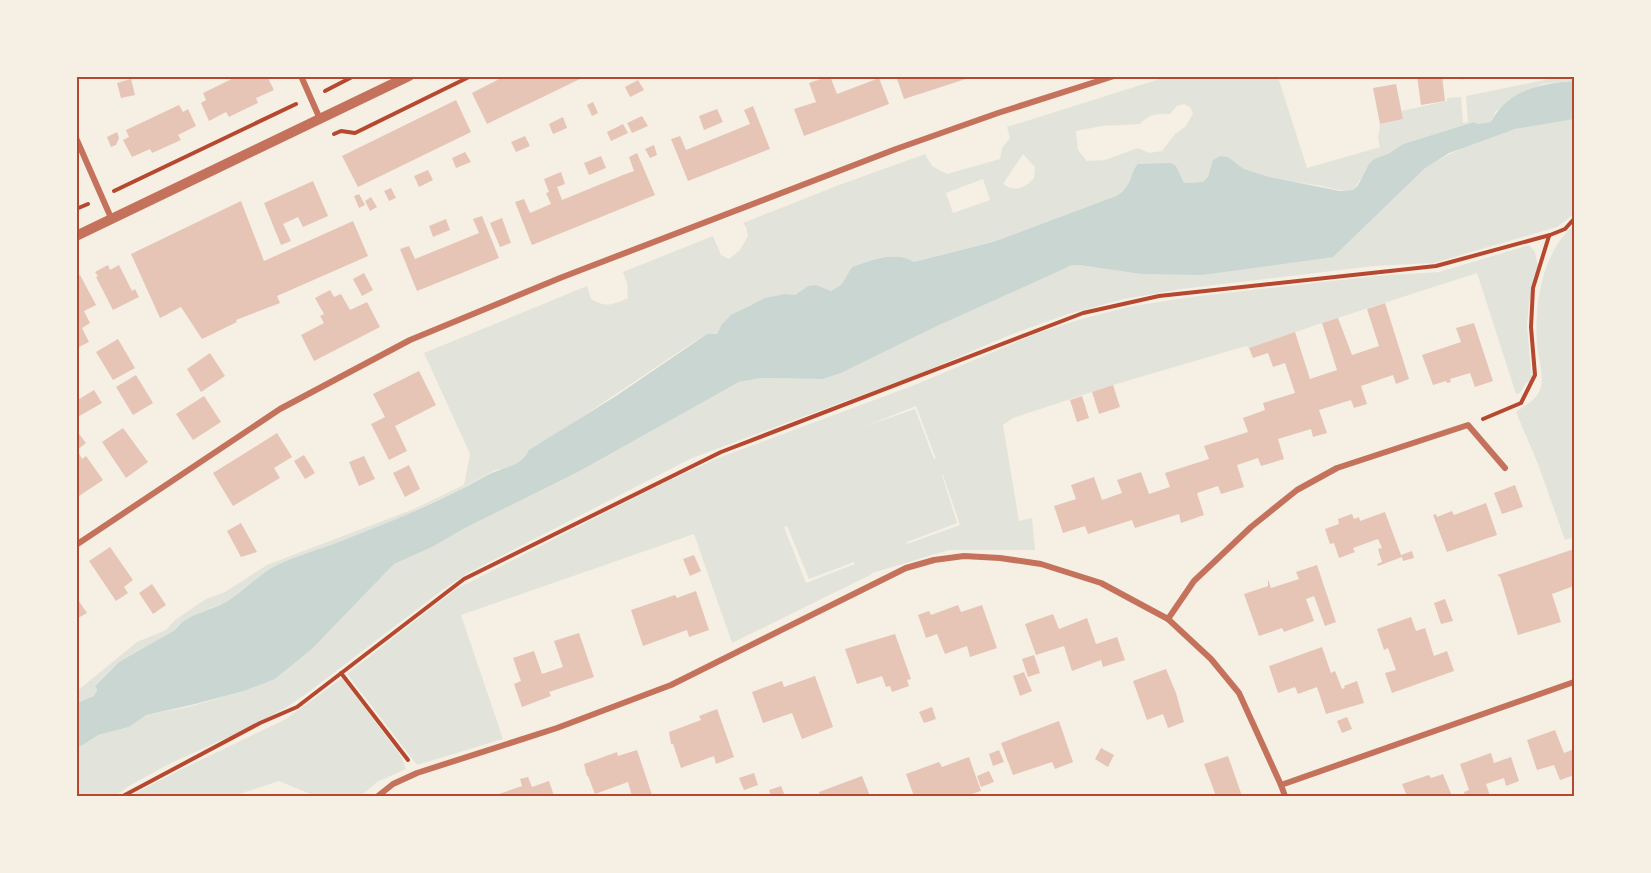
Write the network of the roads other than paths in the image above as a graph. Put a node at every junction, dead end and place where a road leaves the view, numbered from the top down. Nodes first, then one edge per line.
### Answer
1 (301, 76) edge
2 (410, 76) edge
3 (1114, 76) edge
4 (320, 120) junction
5 (76, 138) edge
6 (112, 220) junction
7 (76, 236) edge
8 (1505, 468) dead end
9 (76, 545) edge
10 (1168, 619) junction
11 (1575, 682) edge
12 (1281, 785) junction
13 (378, 796) edge
14 (1285, 796) edge

1 - 4 street
2 - 4 street
3 - 9 street
4 - 6 street
5 - 6 street
6 - 7 street
8 - 10 street
10 - 12 street
10 - 13 street
11 - 12 street
12 - 14 street

